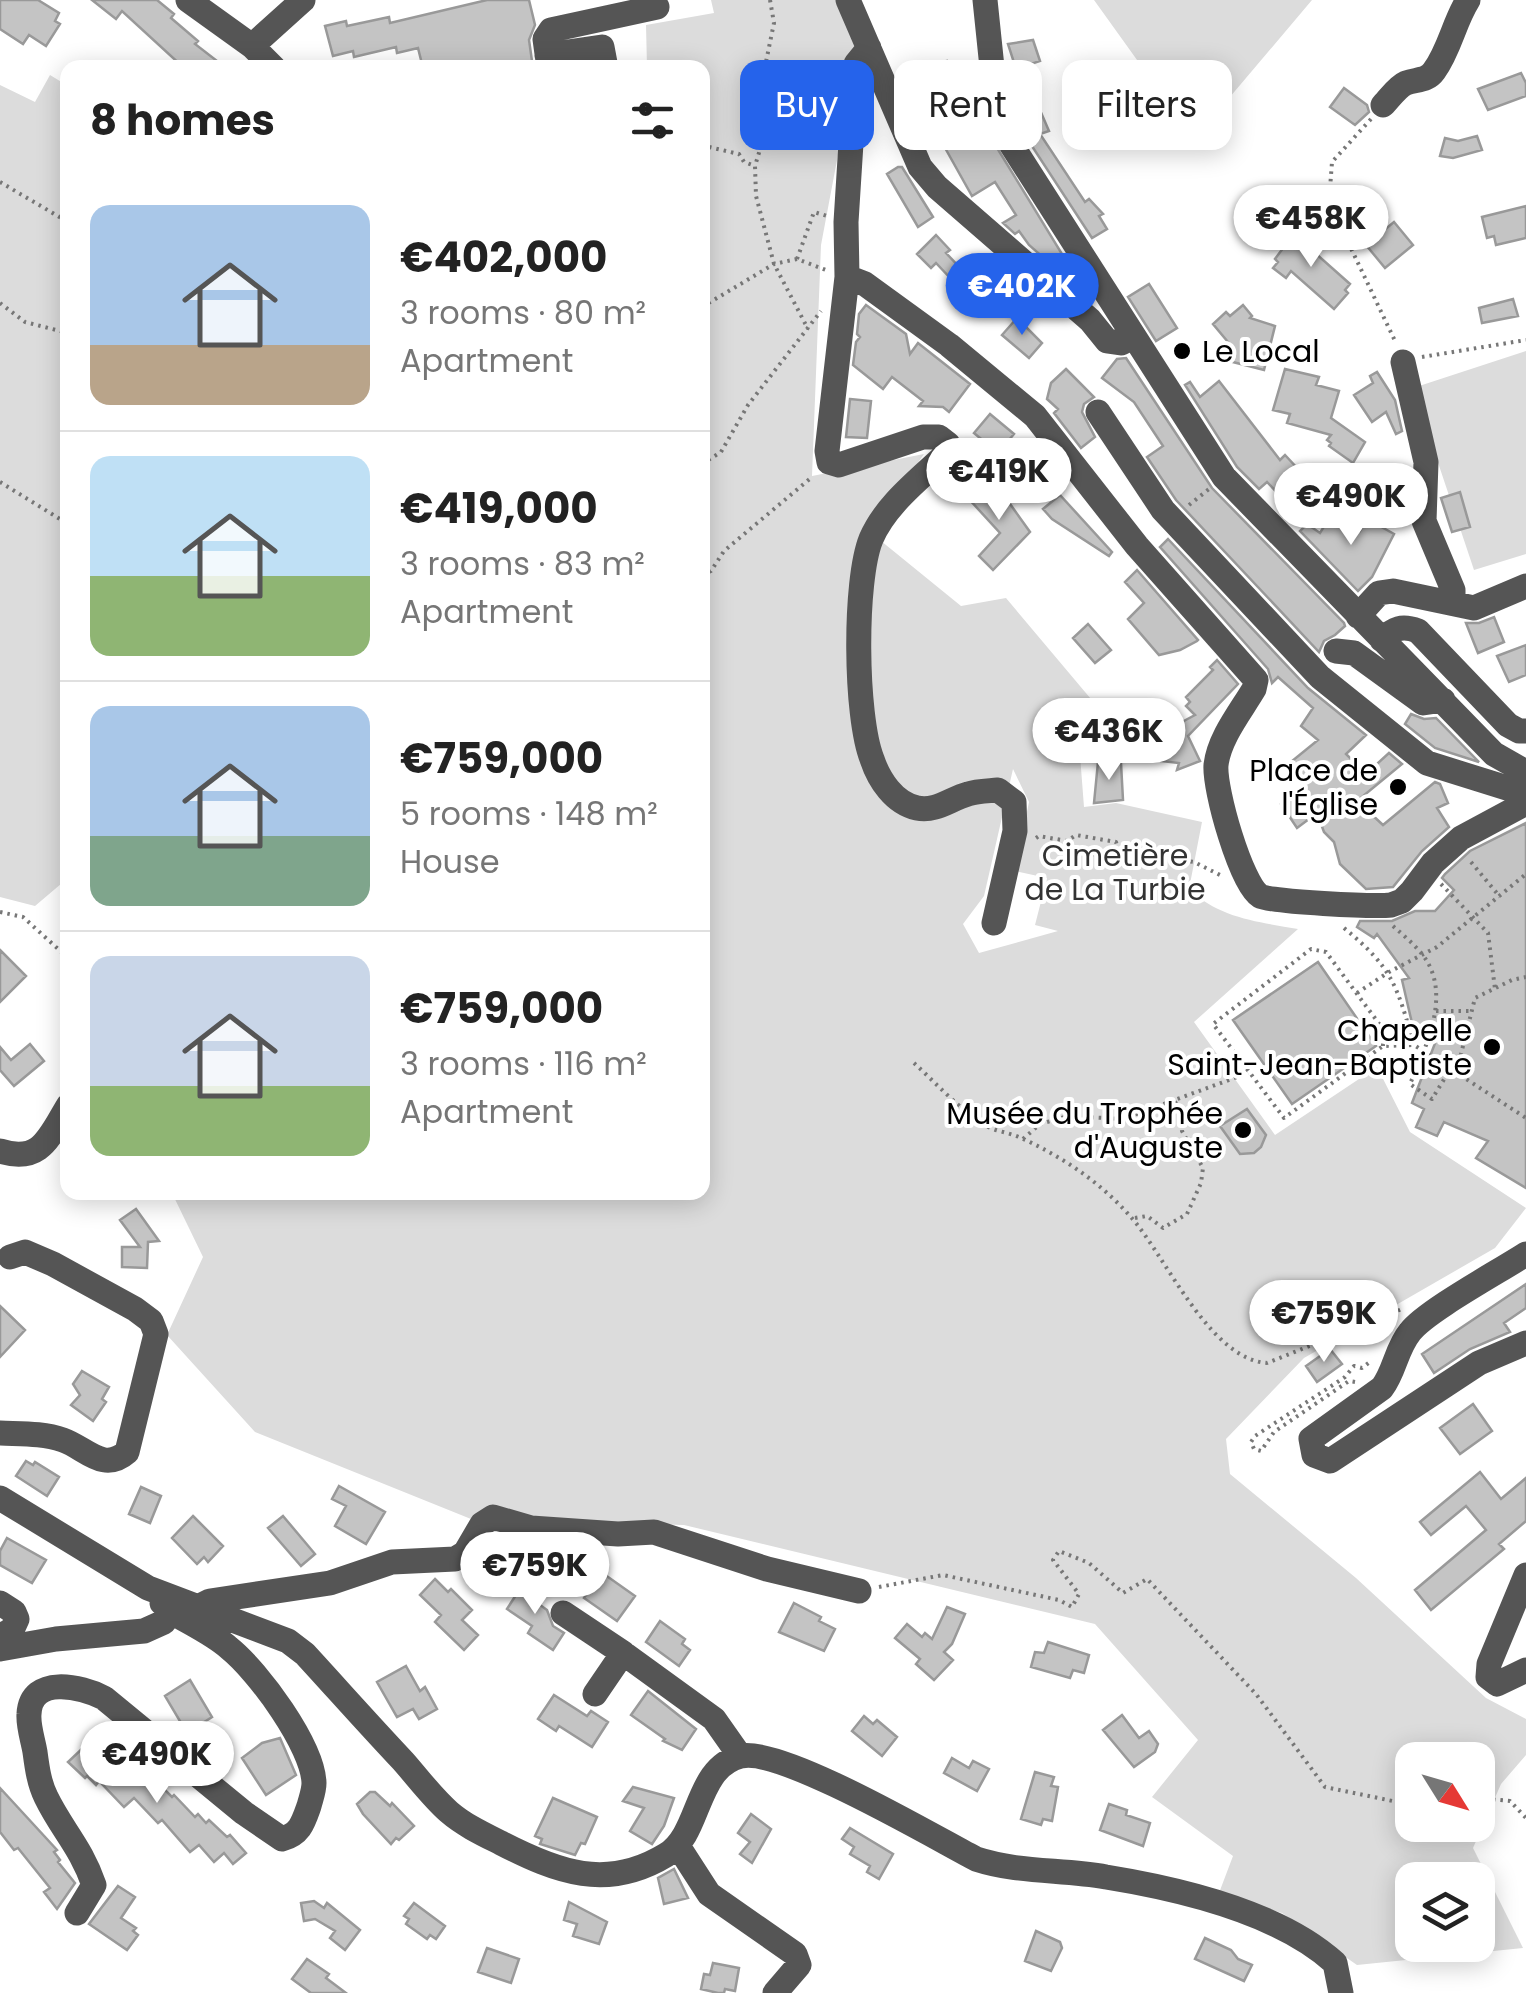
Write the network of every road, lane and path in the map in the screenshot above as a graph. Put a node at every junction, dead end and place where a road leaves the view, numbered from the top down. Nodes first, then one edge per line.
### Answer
1 (188, 0) edge
2 (303, 0) edge
3 (770, 0) edge
4 (848, 0) edge
5 (985, 0) edge
6 (1468, 0) edge
7 (657, 6) dead end
8 (252, 46) junction
9 (868, 48) junction
10 (266, 60) edge
11 (548, 60) edge
12 (555, 60) edge
13 (604, 60) edge
14 (1383, 105) joint
15 (710, 147) edge
16 (755, 166) junction
17 (0, 182) edge
18 (814, 212) dead end
19 (60, 217) edge
20 (797, 259) junction
21 (774, 264) junction
22 (847, 277) junction
23 (0, 302) edge
24 (710, 302) edge
25 (808, 329) junction
26 (60, 331) edge
27 (1133, 336) junction
28 (1526, 340) edge
29 (1403, 362) junction
30 (1098, 412) dead end
31 (710, 459) edge
32 (830, 462) junction
33 (0, 482) edge
34 (60, 519) edge
35 (710, 572) edge
36 (1526, 586) edge
37 (1453, 602) junction
38 (1358, 616) junction
39 (1382, 640) junction
40 (1336, 651) dead end
41 (1443, 700) junction
42 (1526, 731) edge
43 (1526, 772) edge
44 (1526, 802) edge
45 (1040, 836) dead end
46 (1067, 841) junction
47 (1118, 850) junction
48 (1194, 862) dead end
49 (1472, 862) dead end
50 (1428, 867) junction
51 (1526, 874) edge
52 (1500, 896) junction
53 (1322, 902) junction
54 (1380, 906) junction
55 (0, 912) edge
56 (1473, 917) junction
57 (994, 924) dead end
58 (60, 951) edge
59 (1423, 955) junction
60 (1389, 972) junction
61 (1526, 978) edge
62 (1495, 990) junction
63 (1357, 994) junction
64 (1470, 1011) junction
65 (1436, 1012) junction
66 (1414, 1045) junction
67 (1383, 1046) junction
68 (1423, 1053) junction
69 (914, 1064) dead end
70 (1454, 1069) junction
71 (1248, 1073) junction
72 (1174, 1100) junction
73 (1526, 1118) edge
74 (60, 1119) edge
75 (1023, 1139) junction
76 (0, 1151) edge
77 (1132, 1218) junction
78 (1526, 1254) edge
79 (10, 1256) dead end
80 (1414, 1304) dead end
81 (1526, 1343) edge
82 (1399, 1350) junction
83 (1362, 1368) junction
84 (0, 1434) edge
85 (0, 1498) edge
86 (1526, 1575) edge
87 (148, 1588) junction
88 (860, 1591) joint
89 (0, 1603) edge
90 (198, 1607) junction
91 (170, 1611) junction
92 (563, 1613) dead end
93 (0, 1636) edge
94 (0, 1649) edge
95 (623, 1654) junction
96 (1526, 1670) edge
97 (595, 1694) dead end
98 (740, 1756) junction
99 (1495, 1800) edge
100 (1395, 1802) edge
101 (1526, 1818) edge
102 (678, 1846) junction
103 (78, 1914) dead end
104 (775, 1993) edge
105 (1341, 1993) edge

1 - 8 street
2 - 8 street
3 - 16 path
4 - 9 street
5 - 27 street
6 - 14 street
7 - 11 street
8 - 10 street
9 - 22 street
9 - 27 street
12 - 13 street
14 - 29 path
15 - 16 path
16 - 21 path
17 - 19 path
18 - 20 path
20 - 21 path
20 - 22 path
21 - 24 path
21 - 25 path
22 - 25 path
22 - 32 street
22 - 53 street
23 - 26 path
25 - 31 path
27 - 38 street
28 - 29 path
29 - 37 street
30 - 43 street
32 - 35 path
32 - 57 street
33 - 34 path
36 - 37 street
37 - 38 street
38 - 39 street
39 - 41 street
39 - 42 street
40 - 41 street
41 - 43 street
44 - 50 street
45 - 46 path
46 - 47 path
46 - 47 path
47 - 48 path
49 - 52 path
50 - 54 street
50 - 56 path
51 - 52 path
52 - 56 path
53 - 54 street
53 - 60 path
54 - 59 path
55 - 58 path
56 - 59 path
56 - 62 path
59 - 60 path
59 - 65 path
60 - 63 path
60 - 66 path
61 - 62 path
62 - 64 path
63 - 67 path
63 - 71 path
64 - 65 path
64 - 70 path
65 - 68 path
66 - 67 path
66 - 68 path
67 - 71 path
68 - 70 path
68 - 70 path
69 - 75 path
70 - 73 path
71 - 72 path
72 - 75 path
72 - 77 path
74 - 76 street
75 - 77 path
77 - 80 path
78 - 82 street
79 - 84 street
81 - 82 street
82 - 83 path
83 - 83 path
85 - 87 street
86 - 96 street
87 - 90 street
87 - 91 street
88 - 90 street
88 - 100 path
89 - 93 street
90 - 102 street
91 - 94 street
91 - 103 street
92 - 95 street
95 - 97 street
95 - 98 street
98 - 102 street
98 - 105 street
99 - 101 path
102 - 104 street

